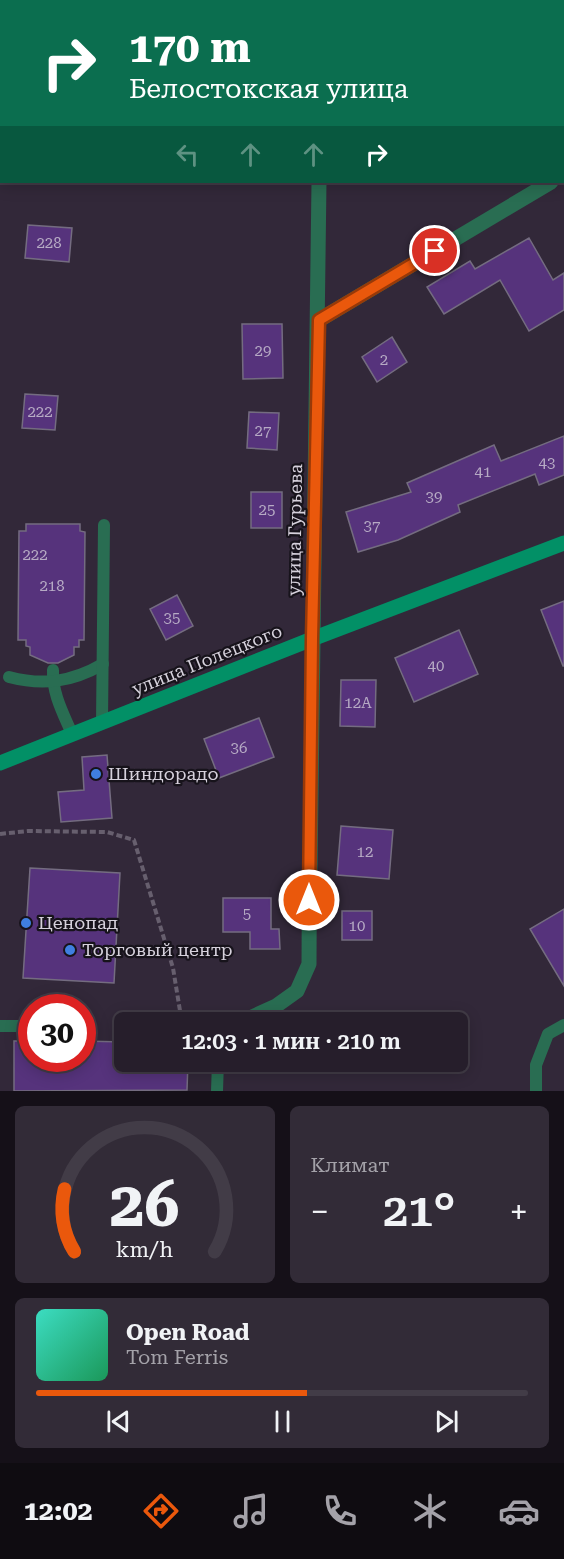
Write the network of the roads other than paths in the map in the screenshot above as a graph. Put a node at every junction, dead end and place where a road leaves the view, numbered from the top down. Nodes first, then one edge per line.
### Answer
1 (319, 183) edge
2 (549, 183) edge
3 (319, 320) junction
4 (104, 525) dead end
5 (564, 543) edge
6 (312, 639) junction
7 (102, 664) junction
8 (53, 676) junction
9 (9, 677) dead end
10 (102, 722) junction
11 (72, 734) junction
12 (0, 763) edge
13 (263, 1012) edge
14 (564, 1025) edge
15 (0, 1026) edge
16 (18, 1026) edge
17 (218, 1072) edge
18 (217, 1091) edge
19 (536, 1091) edge

1 - 3 street, улица Гурьева
2 - 3 street
3 - 6 street, улица Гурьева
4 - 7 lane
5 - 6 street, улица Полецкого
6 - 10 street, улица Полецкого
6 - 13 street, улица Гурьева
7 - 8 lane
7 - 10 lane
8 - 9 lane
8 - 11 lane
10 - 11 street, улица Полецкого
11 - 12 street, улица Полецкого
14 - 19 lane
15 - 16 lane
17 - 18 lane

